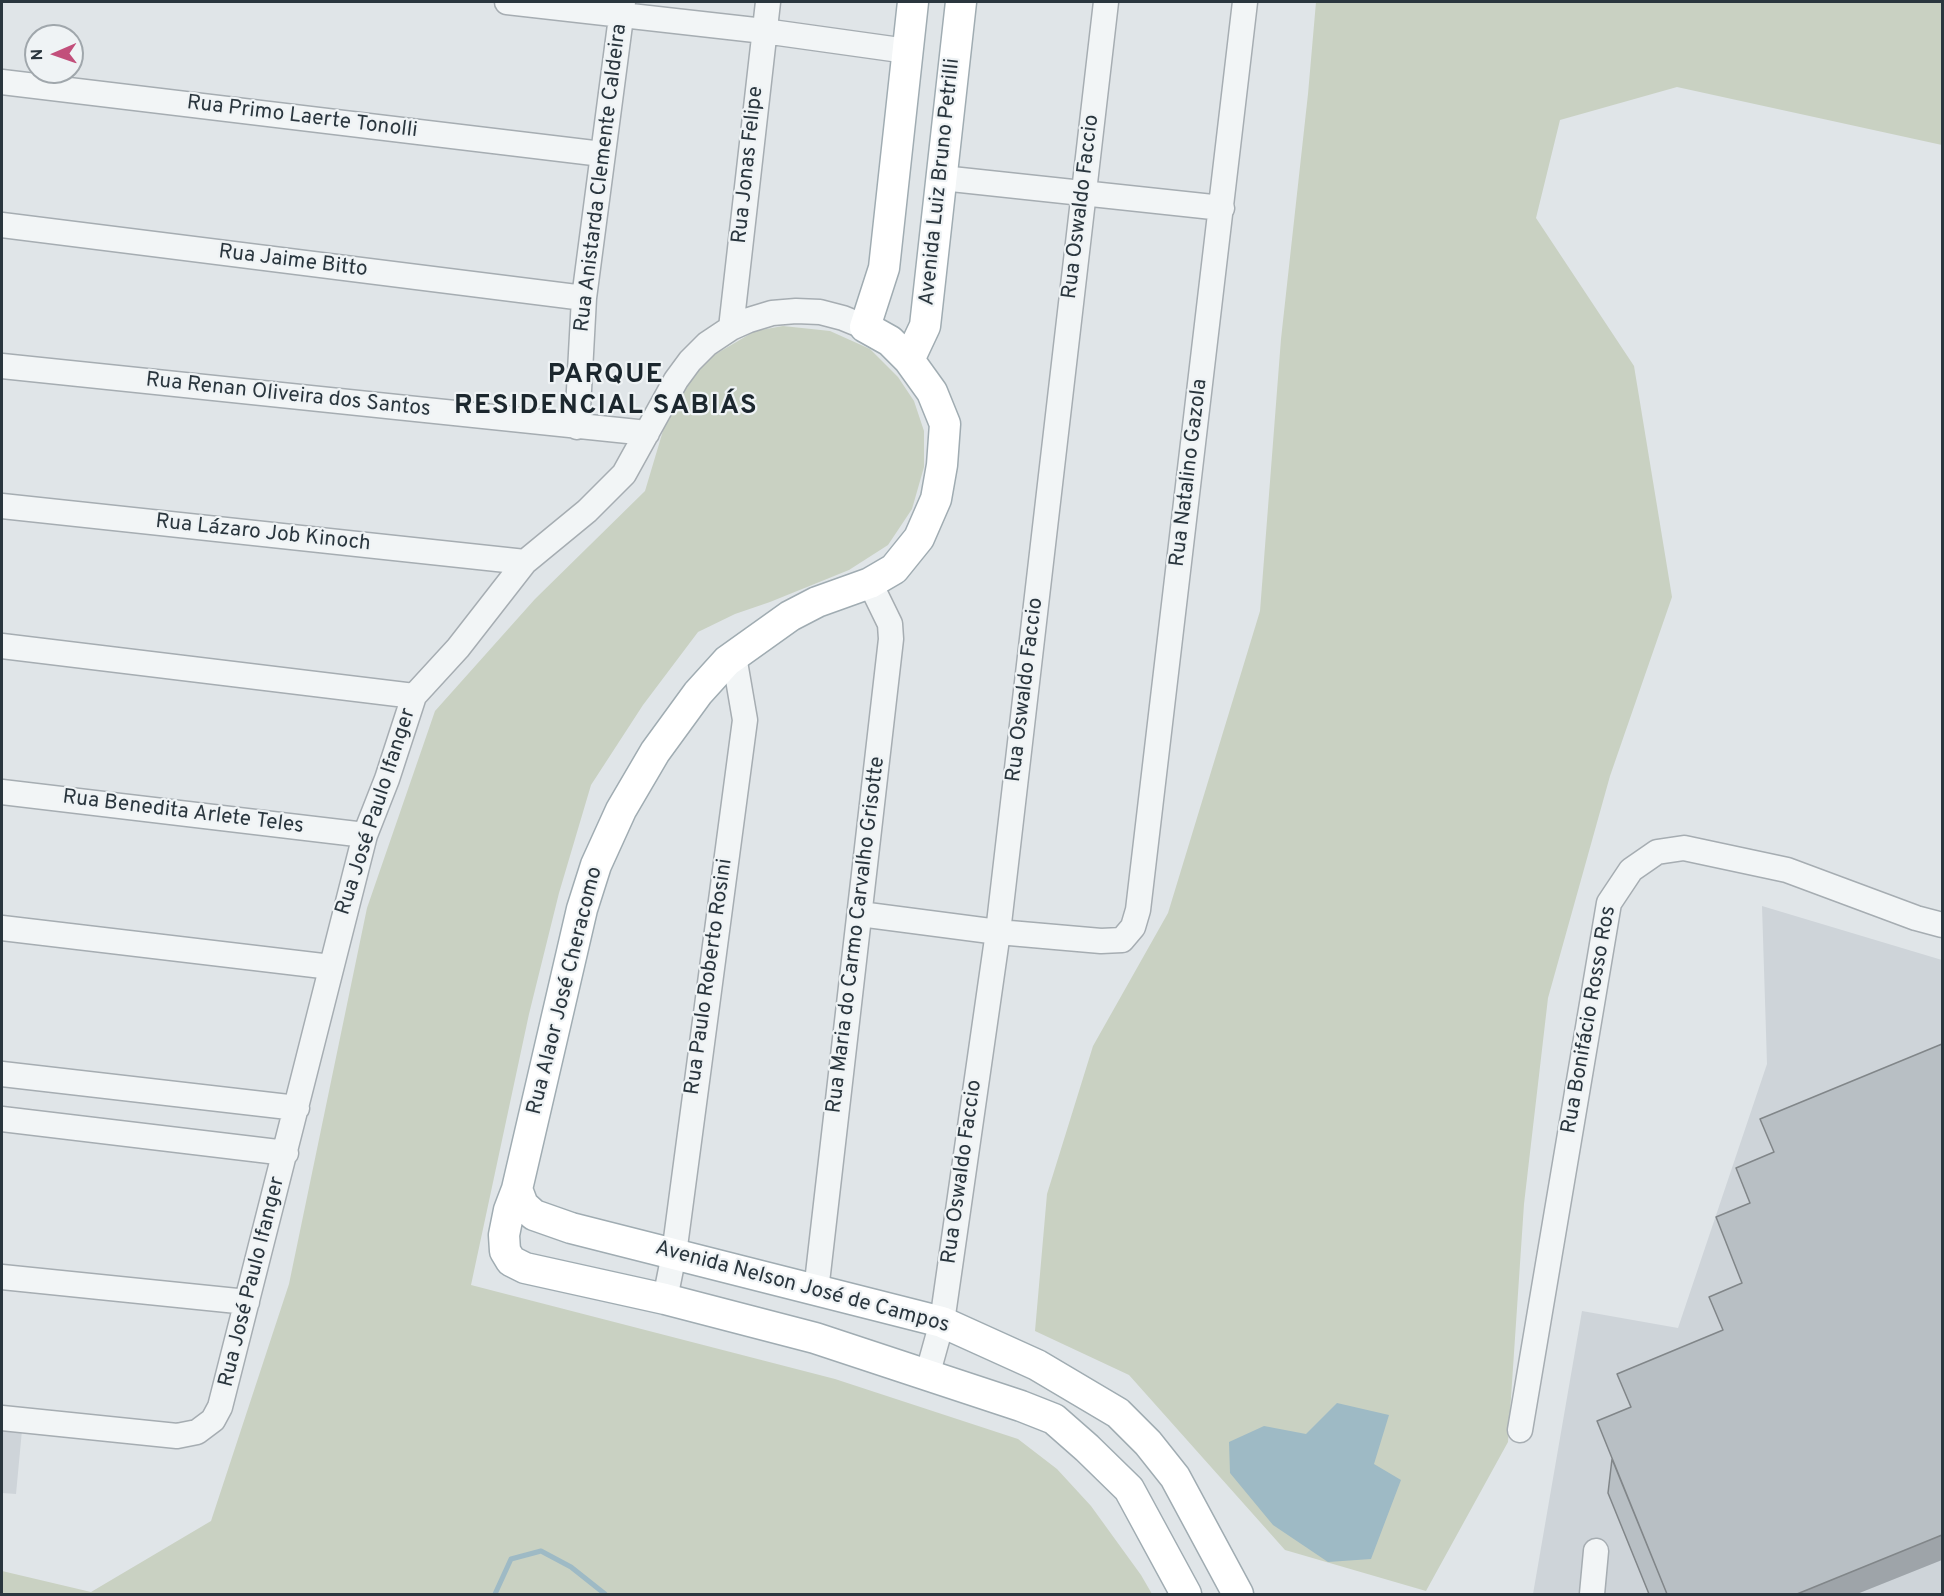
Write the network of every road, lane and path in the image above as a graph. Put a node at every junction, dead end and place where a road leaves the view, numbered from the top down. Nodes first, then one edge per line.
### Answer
1 (507, 2) edge
2 (768, 2) edge
3 (913, 2) edge
4 (961, 2) edge
5 (1106, 2) edge
6 (1245, 2) edge
7 (622, 8) edge
8 (764, 31) junction
9 (908, 43) junction
10 (956, 47) junction
11 (2, 82) edge
12 (602, 153) junction
13 (894, 175) junction
14 (942, 178) junction
15 (1084, 193) junction
16 (1222, 208) junction
17 (2, 225) edge
18 (584, 298) junction
19 (865, 327) junction
20 (731, 328) junction
21 (909, 360) junction
22 (2, 366) edge
23 (576, 427) junction
24 (647, 433) junction
25 (2, 506) edge
26 (525, 562) junction
27 (870, 583) junction
28 (2, 646) edge
29 (734, 656) junction
30 (414, 696) junction
31 (2, 792) edge
32 (365, 835) junction
33 (860, 914) junction
34 (1942, 925) edge
35 (2, 928) edge
36 (998, 932) junction
37 (331, 967) junction
38 (2, 1074) edge
39 (297, 1108) junction
40 (2, 1119) edge
41 (286, 1153) junction
42 (517, 1189) junction
43 (571, 1228) junction
44 (674, 1254) junction
45 (543, 1272) junction
46 (2, 1277) edge
47 (816, 1291) junction
48 (665, 1299) junction
49 (247, 1302) junction
50 (942, 1322) junction
51 (927, 1376) junction
52 (2, 1418) edge
53 (1520, 1430) dead end
54 (1596, 1551) dead end
55 (1186, 1594) edge
56 (1238, 1594) edge
57 (1592, 1594) edge

1 - 7 street
2 - 8 street, Rua Jonas Felipe
3 - 9 main road
4 - 10 main road, Avenida Luiz Bruno Petrilli
5 - 15 street, Rua Oswaldo Faccio
6 - 16 street, Rua Natalino Gazola
7 - 8 street
7 - 12 street, Rua Anistarda Clemente Caldeira
8 - 9 street
8 - 20 street, Rua Jonas Felipe
9 - 10 main road
9 - 13 main road
10 - 14 main road, Avenida Luiz Bruno Petrilli
11 - 12 street, Rua Primo Laerte Tonolli
12 - 18 street, Rua Anistarda Clemente Caldeira
13 - 14 main road
13 - 19 main road
14 - 15 street
14 - 21 main road, Avenida Luiz Bruno Petrilli
15 - 16 street
15 - 36 street, Rua Oswaldo Faccio
16 - 36 street, Rua Natalino Gazola
17 - 18 street, Rua Jaime Bitto
18 - 23 street, Rua Anistarda Clemente Caldeira
19 - 20 street, Rua José Paulo Ifanger
19 - 21 main road, Rua Alaor José Cheracomo
20 - 24 street, Rua José Paulo Ifanger
21 - 27 main road, Rua Alaor José Cheracomo
22 - 23 street, Rua Renan Oliveira dos Santos
23 - 24 street, Rua Renan Oliveira dos Santos
24 - 26 street, Rua José Paulo Ifanger
25 - 26 street, Rua Lázaro Job Kinoch
26 - 30 street, Rua José Paulo Ifanger
27 - 29 main road, Rua Alaor José Cheracomo
27 - 33 street, Rua Maria do Carmo Carvalho Grisotte
28 - 30 street
29 - 42 main road, Rua Alaor José Cheracomo
29 - 44 street, Rua Paulo Roberto Rosini
30 - 32 street, Rua José Paulo Ifanger
31 - 32 street, Rua Benedita Arlete Teles
32 - 37 street, Rua José Paulo Ifanger
33 - 36 street
33 - 47 street, Rua Maria do Carmo Carvalho Grisotte
34 - 53 street, Rua Bonifácio Rosso Ros
35 - 37 street
36 - 50 street, Rua Oswaldo Faccio
37 - 39 street, Rua José Paulo Ifanger
38 - 39 street
39 - 41 street, Rua José Paulo Ifanger
40 - 41 street
41 - 49 street, Rua José Paulo Ifanger
42 - 43 main road, Avenida Nelson José de Campos
42 - 45 main road, Rua Alaor José Cheracomo
43 - 44 main road, Avenida Nelson José de Campos
43 - 45 main road
44 - 47 main road, Avenida Nelson José de Campos
44 - 48 street, Rua Paulo Roberto Rosini
45 - 48 main road
46 - 49 street
47 - 50 main road, Avenida Nelson José de Campos
48 - 51 main road
49 - 52 street, Rua José Paulo Ifanger
50 - 51 street, Rua Oswaldo Faccio
50 - 56 main road, Avenida Nelson José de Campos
51 - 55 main road
54 - 57 street

